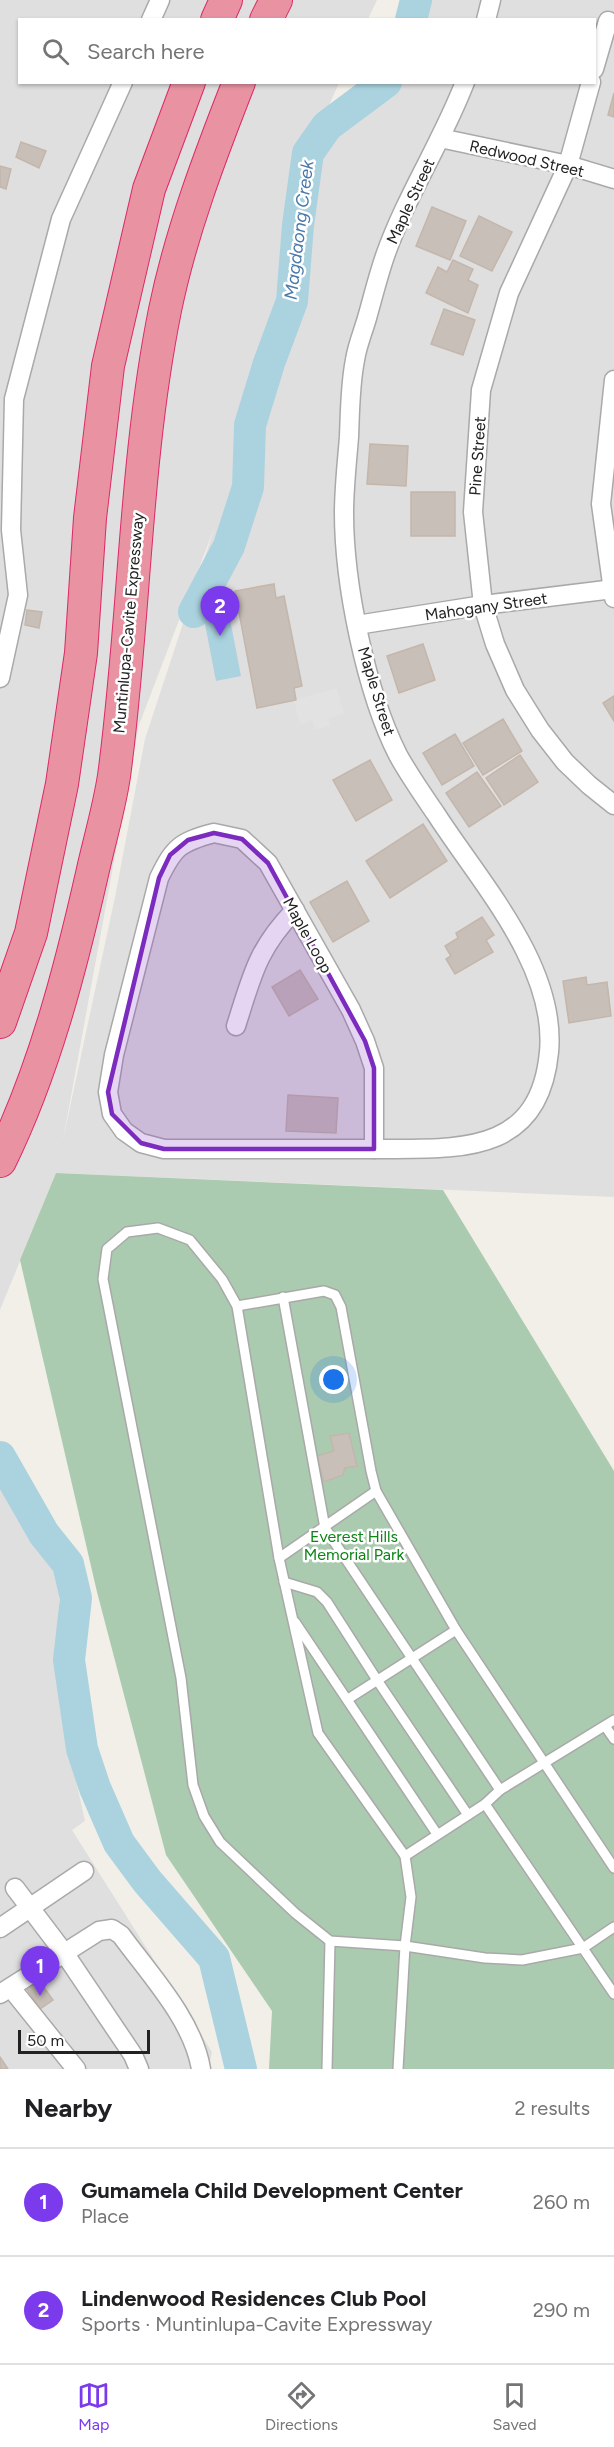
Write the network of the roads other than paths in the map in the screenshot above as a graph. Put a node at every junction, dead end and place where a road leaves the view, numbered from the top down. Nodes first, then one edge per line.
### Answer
1 (160, 0) edge
2 (226, 0) edge
3 (276, 0) edge
4 (491, 0) edge
5 (152, 18) edge
6 (218, 18) edge
7 (267, 18) edge
8 (486, 18) edge
9 (608, 21) dead end
10 (596, 62) edge
11 (122, 84) edge
12 (188, 84) edge
13 (238, 84) edge
14 (464, 84) edge
15 (590, 84) edge
16 (440, 138) junction
17 (568, 165) junction
18 (614, 178) edge
19 (614, 380) edge
20 (609, 454) edge
21 (613, 592) edge
22 (483, 605) junction
23 (357, 625) junction
24 (0, 678) edge
25 (614, 805) edge
26 (295, 910) junction
27 (0, 1022) edge
28 (236, 1026) dead end
29 (374, 1149) junction
30 (0, 1161) edge
31 (283, 1297) junction
32 (237, 1306) junction
33 (376, 1491) junction
34 (325, 1528) junction
35 (279, 1558) junction
36 (284, 1582) junction
37 (292, 1618) junction
38 (456, 1630) junction
39 (411, 1659) junction
40 (377, 1680) junction
41 (348, 1699) junction
42 (614, 1720) edge
43 (605, 1726) junction
44 (614, 1739) edge
45 (543, 1764) junction
46 (500, 1790) junction
47 (485, 1804) junction
48 (468, 1815) junction
49 (437, 1834) junction
50 (405, 1856) junction
51 (614, 1868) edge
52 (84, 1871) dead end
53 (15, 1888) dead end
54 (31, 1908) junction
55 (614, 1927) edge
56 (0, 1928) edge
57 (330, 1941) junction
58 (405, 1946) junction
59 (583, 1948) junction
60 (65, 1954) junction
61 (5, 1991) edge
62 (614, 1994) edge
63 (76, 2069) edge
64 (139, 2069) edge
65 (201, 2069) edge
66 (327, 2069) edge
67 (398, 2069) edge

1 - 5 street
2 - 6 highway
3 - 7 highway
4 - 8 street
9 - 10 street
11 - 24 street
12 - 27 highway
13 - 30 highway, Muntinlupa-Cavite Expressway
14 - 16 street, Maple Street
15 - 17 street, Pine Street
16 - 17 street, Redwood Street
16 - 23 street, Maple Street
17 - 18 street, Redwood Street
17 - 22 street, Pine Street
19 - 20 street
20 - 21 street
21 - 22 street, Mahogany Street
22 - 23 street, Mahogany Street
22 - 25 street, Pine Street
23 - 29 street, Maple Street
26 - 28 street
26 - 29 street, Maple Loop
26 - 29 street, Maple Loop
31 - 32 lane
31 - 33 lane
31 - 34 lane
32 - 35 lane
32 - 57 lane
33 - 34 lane
33 - 38 lane
34 - 35 lane
34 - 39 lane
35 - 36 lane
36 - 37 lane
36 - 40 lane
37 - 41 lane
37 - 50 lane
38 - 39 lane
38 - 45 lane
39 - 40 lane
39 - 46 lane
40 - 41 lane
40 - 48 lane
41 - 49 lane
42 - 43 lane
43 - 44 lane
43 - 45 lane
45 - 46 lane
45 - 51 lane
46 - 47 lane
47 - 48 lane
47 - 59 lane
48 - 49 lane
49 - 50 lane
50 - 58 lane
52 - 54 street
53 - 54 street
54 - 56 street
54 - 60 street
55 - 59 lane
57 - 58 lane
57 - 66 lane
58 - 59 lane
58 - 67 lane
59 - 62 lane
60 - 61 street
60 - 64 street
60 - 65 street
61 - 63 street

